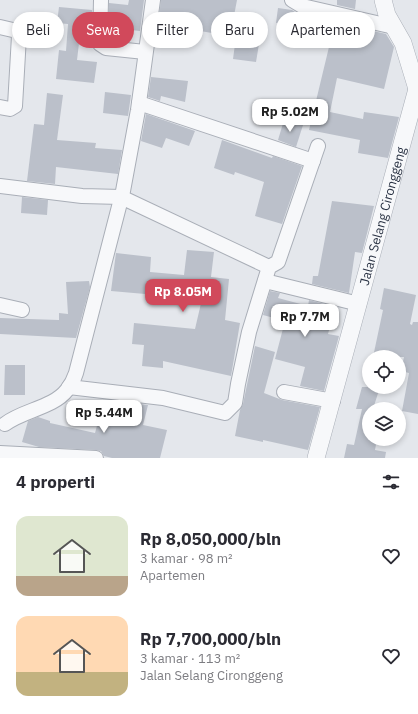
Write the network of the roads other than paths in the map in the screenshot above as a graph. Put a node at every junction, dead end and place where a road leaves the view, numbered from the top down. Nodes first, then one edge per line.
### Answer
1 (101, 0) edge
2 (153, 0) edge
3 (292, 0) edge
4 (383, 0) edge
5 (394, 27) junction
6 (0, 28) edge
7 (145, 52) junction
8 (418, 89) edge
9 (139, 103) junction
10 (0, 107) edge
11 (318, 146) dead end
12 (313, 161) junction
13 (0, 186) edge
14 (121, 197) junction
15 (267, 274) junction
16 (359, 304) junction
17 (0, 305) edge
18 (22, 310) dead end
19 (69, 386) junction
20 (284, 392) dead end
21 (333, 401) junction
22 (5, 424) dead end
23 (0, 453) edge
24 (96, 458) edge
25 (316, 458) edge

1 - 7 street
2 - 7 street
3 - 5 street
4 - 5 street
5 - 8 street
6 - 10 street
7 - 9 street
8 - 16 street, Jalan Selang Cironggeng
9 - 12 street
9 - 14 street
11 - 12 street
12 - 15 street
13 - 14 street
14 - 15 street
14 - 19 street
15 - 16 street
15 - 19 street
16 - 21 street, Jalan Selang Cironggeng
17 - 18 street
19 - 22 street
20 - 21 street
21 - 25 street, Jalan Selang Cironggeng
23 - 24 street

